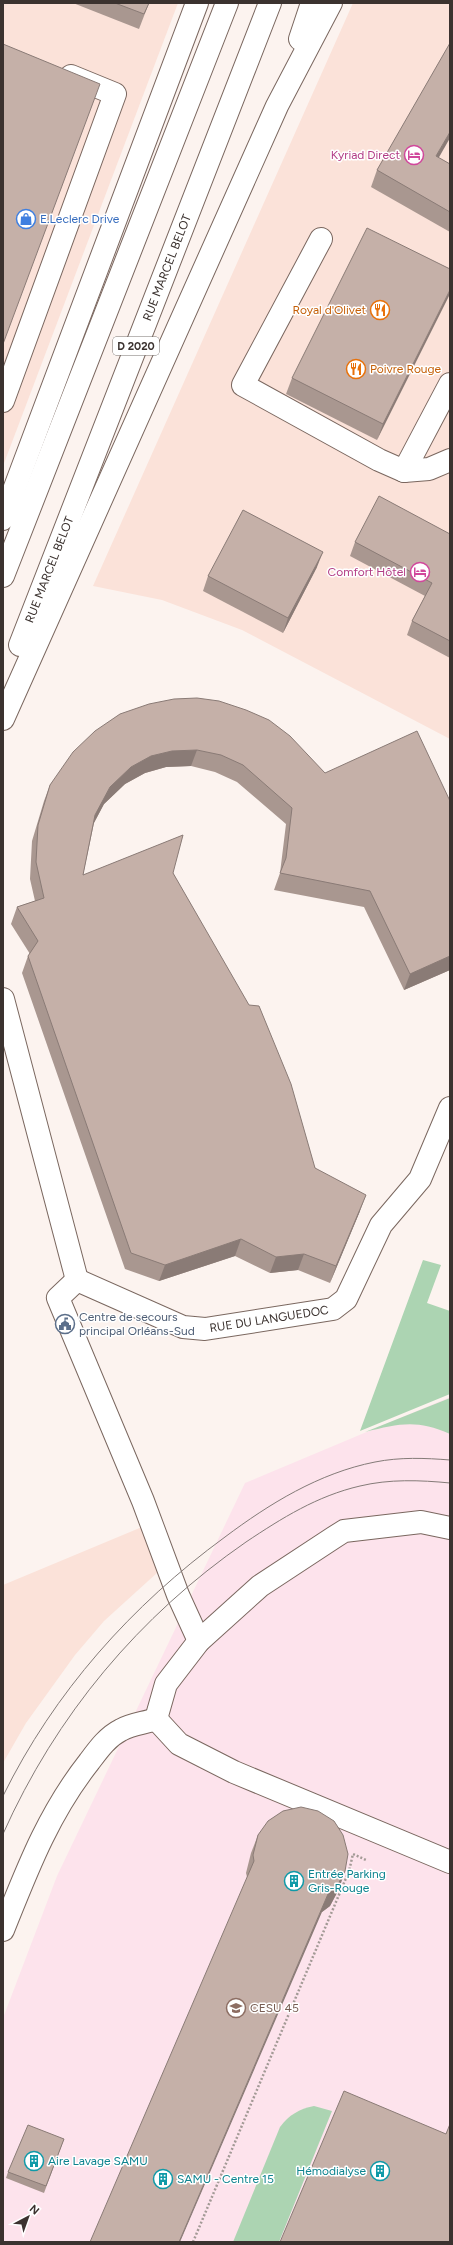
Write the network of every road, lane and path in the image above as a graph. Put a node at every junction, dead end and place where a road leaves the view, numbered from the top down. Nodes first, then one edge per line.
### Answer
1 (197, 3) edge
2 (227, 3) edge
3 (270, 3) edge
4 (312, 3) edge
5 (331, 3) edge
6 (52, 67) edge
7 (277, 106) junction
8 (321, 239) dead end
9 (450, 384) edge
10 (3, 401) edge
11 (450, 460) edge
12 (404, 471) junction
13 (3, 519) edge
14 (3, 576) edge
15 (3, 689) edge
16 (3, 718) edge
17 (3, 999) edge
18 (450, 1108) edge
19 (77, 1280) junction
20 (450, 1528) edge
21 (199, 1641) junction
22 (156, 1719) junction
23 (370, 1861) dead end
24 (450, 1862) edge
25 (3, 1930) edge
26 (192, 2242) edge

1 - 13 main road
2 - 14 main road, D 2020
3 - 15 main road, RUE MARCEL BELOT / D 2020
4 - 7 main road
5 - 7 main road
6 - 10 main road
7 - 16 main road
8 - 12 main road
9 - 12 main road
11 - 12 main road
17 - 19 main road
18 - 19 main road, RUE DU LANGUEDOC
19 - 21 main road
20 - 21 main road
21 - 22 main road
22 - 24 main road
22 - 25 main road
23 - 26 path

